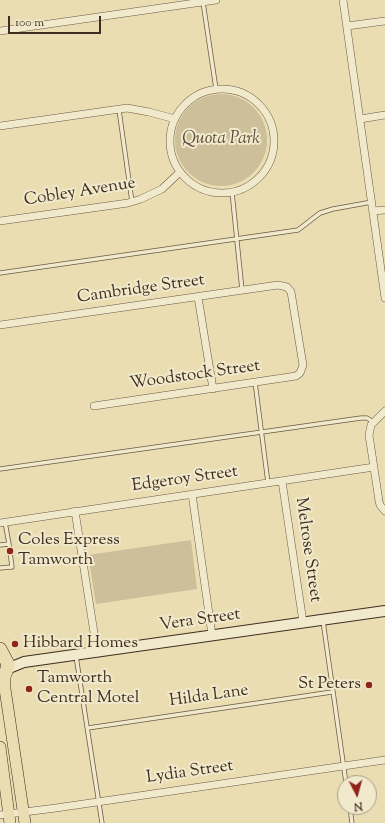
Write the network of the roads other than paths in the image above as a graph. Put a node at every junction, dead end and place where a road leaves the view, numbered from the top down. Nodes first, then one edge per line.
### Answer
1 (216, 0) edge
2 (343, 0) edge
3 (203, 2) junction
4 (385, 21) edge
5 (347, 26) junction
6 (0, 31) edge
7 (216, 90) junction
8 (118, 110) junction
9 (385, 115) edge
10 (175, 119) junction
11 (360, 119) junction
12 (0, 126) edge
13 (180, 172) junction
14 (232, 192) junction
15 (132, 202) junction
16 (372, 202) junction
17 (385, 210) edge
18 (373, 211) junction
19 (0, 221) edge
20 (236, 239) junction
21 (0, 273) edge
22 (242, 290) junction
23 (198, 297) junction
24 (385, 298) edge
25 (0, 325) edge
26 (300, 373) joint
27 (255, 382) junction
28 (212, 388) junction
29 (94, 406) dead end
30 (385, 411) edge
31 (373, 422) junction
32 (262, 432) junction
33 (374, 468) junction
34 (0, 469) edge
35 (282, 481) junction
36 (268, 483) junction
37 (192, 494) junction
38 (385, 511) edge
39 (75, 512) junction
40 (3, 522) edge
41 (9, 544) junction
42 (0, 545) edge
43 (0, 568) edge
44 (385, 611) edge
45 (323, 620) junction
46 (303, 622) junction
47 (212, 635) junction
48 (97, 652) junction
49 (76, 655) junction
50 (3, 663) edge
51 (332, 692) junction
52 (88, 728) junction
53 (0, 747) edge
54 (385, 760) edge
55 (344, 766) junction
56 (345, 775) edge
57 (99, 801) junction
58 (23, 812) junction
59 (6, 817) edge
60 (25, 823) edge
61 (102, 823) edge

1 - 3 street
2 - 5 street
3 - 6 street
3 - 7 lane
4 - 5 street
5 - 11 street
7 - 10 street
7 - 14 street
8 - 10 street
8 - 12 street
8 - 15 lane
9 - 11 street
10 - 13 street
11 - 16 street
13 - 14 street
13 - 15 street, Cobley Avenue
14 - 20 lane
15 - 19 street, Cobley Avenue
16 - 18 street
16 - 20 lane
17 - 18 street
18 - 24 street
20 - 21 lane
20 - 22 lane
22 - 23 street, Cambridge Street
22 - 26 street, Cambridge Street
23 - 25 street, Cambridge Street
23 - 28 street
26 - 27 street, Woodstock Street
27 - 28 street, Woodstock Street
27 - 32 lane
28 - 29 street, Woodstock Street
30 - 31 street
31 - 32 lane
31 - 33 street
32 - 34 lane
32 - 36 lane
33 - 35 street, Edgeroy Street
33 - 38 street
35 - 36 street, Edgeroy Street
35 - 46 street, Melrose Street
36 - 37 street, Edgeroy Street
37 - 39 street, Edgeroy Street
37 - 47 street
39 - 40 street, Edgeroy Street
39 - 48 street
40 - 41 lane
41 - 42 lane
41 - 43 lane
44 - 45 street, Vera Street
45 - 46 street, Vera Street
45 - 51 lane
46 - 47 street, Vera Street
47 - 48 street, Vera Street
48 - 49 street, Vera Street
49 - 50 street, Vera Street
49 - 52 lane
50 - 58 main road
51 - 52 lane, Hilda Lane
51 - 55 lane
52 - 57 lane
53 - 59 main road
54 - 55 street, Lydia Street
55 - 56 lane
55 - 57 street, Lydia Street
57 - 58 street, Lydia Street
57 - 61 lane
58 - 59 street, Lydia Street
58 - 60 main road

